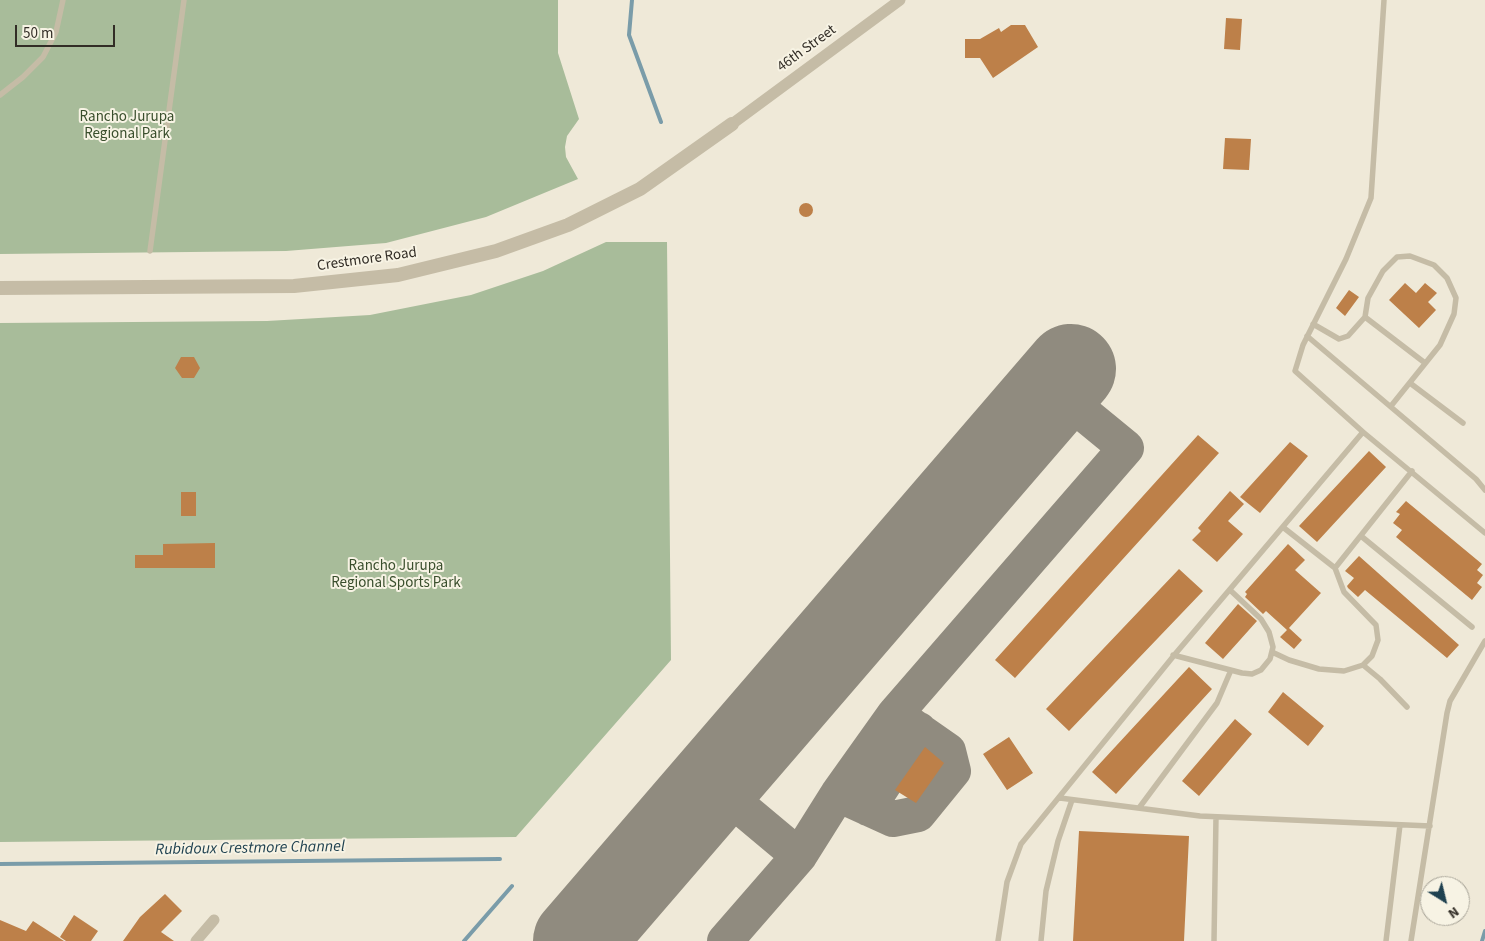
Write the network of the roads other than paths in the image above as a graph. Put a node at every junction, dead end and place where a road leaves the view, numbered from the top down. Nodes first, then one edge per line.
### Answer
1 (63, 0) edge
2 (184, 0) edge
3 (900, 0) edge
4 (1384, 0) edge
5 (0, 95) edge
6 (732, 124) joint
7 (150, 251) dead end
8 (0, 288) edge
9 (1365, 317) junction
10 (1313, 324) junction
11 (1307, 336) junction
12 (1425, 363) junction
13 (1410, 383) junction
14 (1391, 406) junction
15 (1463, 422) dead end
16 (1363, 432) junction
17 (1412, 471) junction
18 (1485, 490) edge
19 (1284, 528) junction
20 (1485, 533) edge
21 (1361, 536) junction
22 (1335, 568) junction
23 (1230, 590) junction
24 (1472, 627) dead end
25 (1485, 641) edge
26 (1272, 652) junction
27 (1174, 655) junction
28 (1363, 665) junction
29 (1231, 670) junction
30 (1407, 707) dead end
31 (1060, 798) junction
32 (1072, 800) junction
33 (1139, 808) junction
34 (1216, 817) junction
35 (1400, 825) junction
36 (1430, 826) junction
37 (214, 920) dead end
38 (196, 941) edge
39 (998, 941) edge
40 (1041, 941) edge
41 (1214, 941) edge
42 (1386, 941) edge
43 (1411, 941) edge

1 - 5 lane
2 - 7 lane
3 - 6 street, 46th Street
4 - 10 lane
6 - 8 street, Crestmore Road
9 - 10 lane
9 - 12 lane
9 - 12 lane
10 - 11 lane
11 - 14 lane
11 - 16 lane
12 - 13 lane
13 - 14 lane
13 - 15 lane
14 - 18 lane
16 - 17 lane
16 - 19 lane
17 - 20 lane
17 - 21 lane
19 - 22 lane
19 - 23 lane
21 - 22 lane
21 - 24 lane
22 - 28 lane
23 - 26 lane
23 - 27 lane
25 - 36 lane
26 - 28 lane
26 - 29 lane
27 - 29 lane
27 - 31 lane
28 - 30 lane
29 - 33 lane
31 - 32 lane
31 - 39 lane
32 - 33 lane
32 - 40 lane
33 - 34 lane
34 - 35 lane
34 - 41 lane
35 - 36 lane
35 - 42 lane
36 - 43 lane
37 - 38 street

